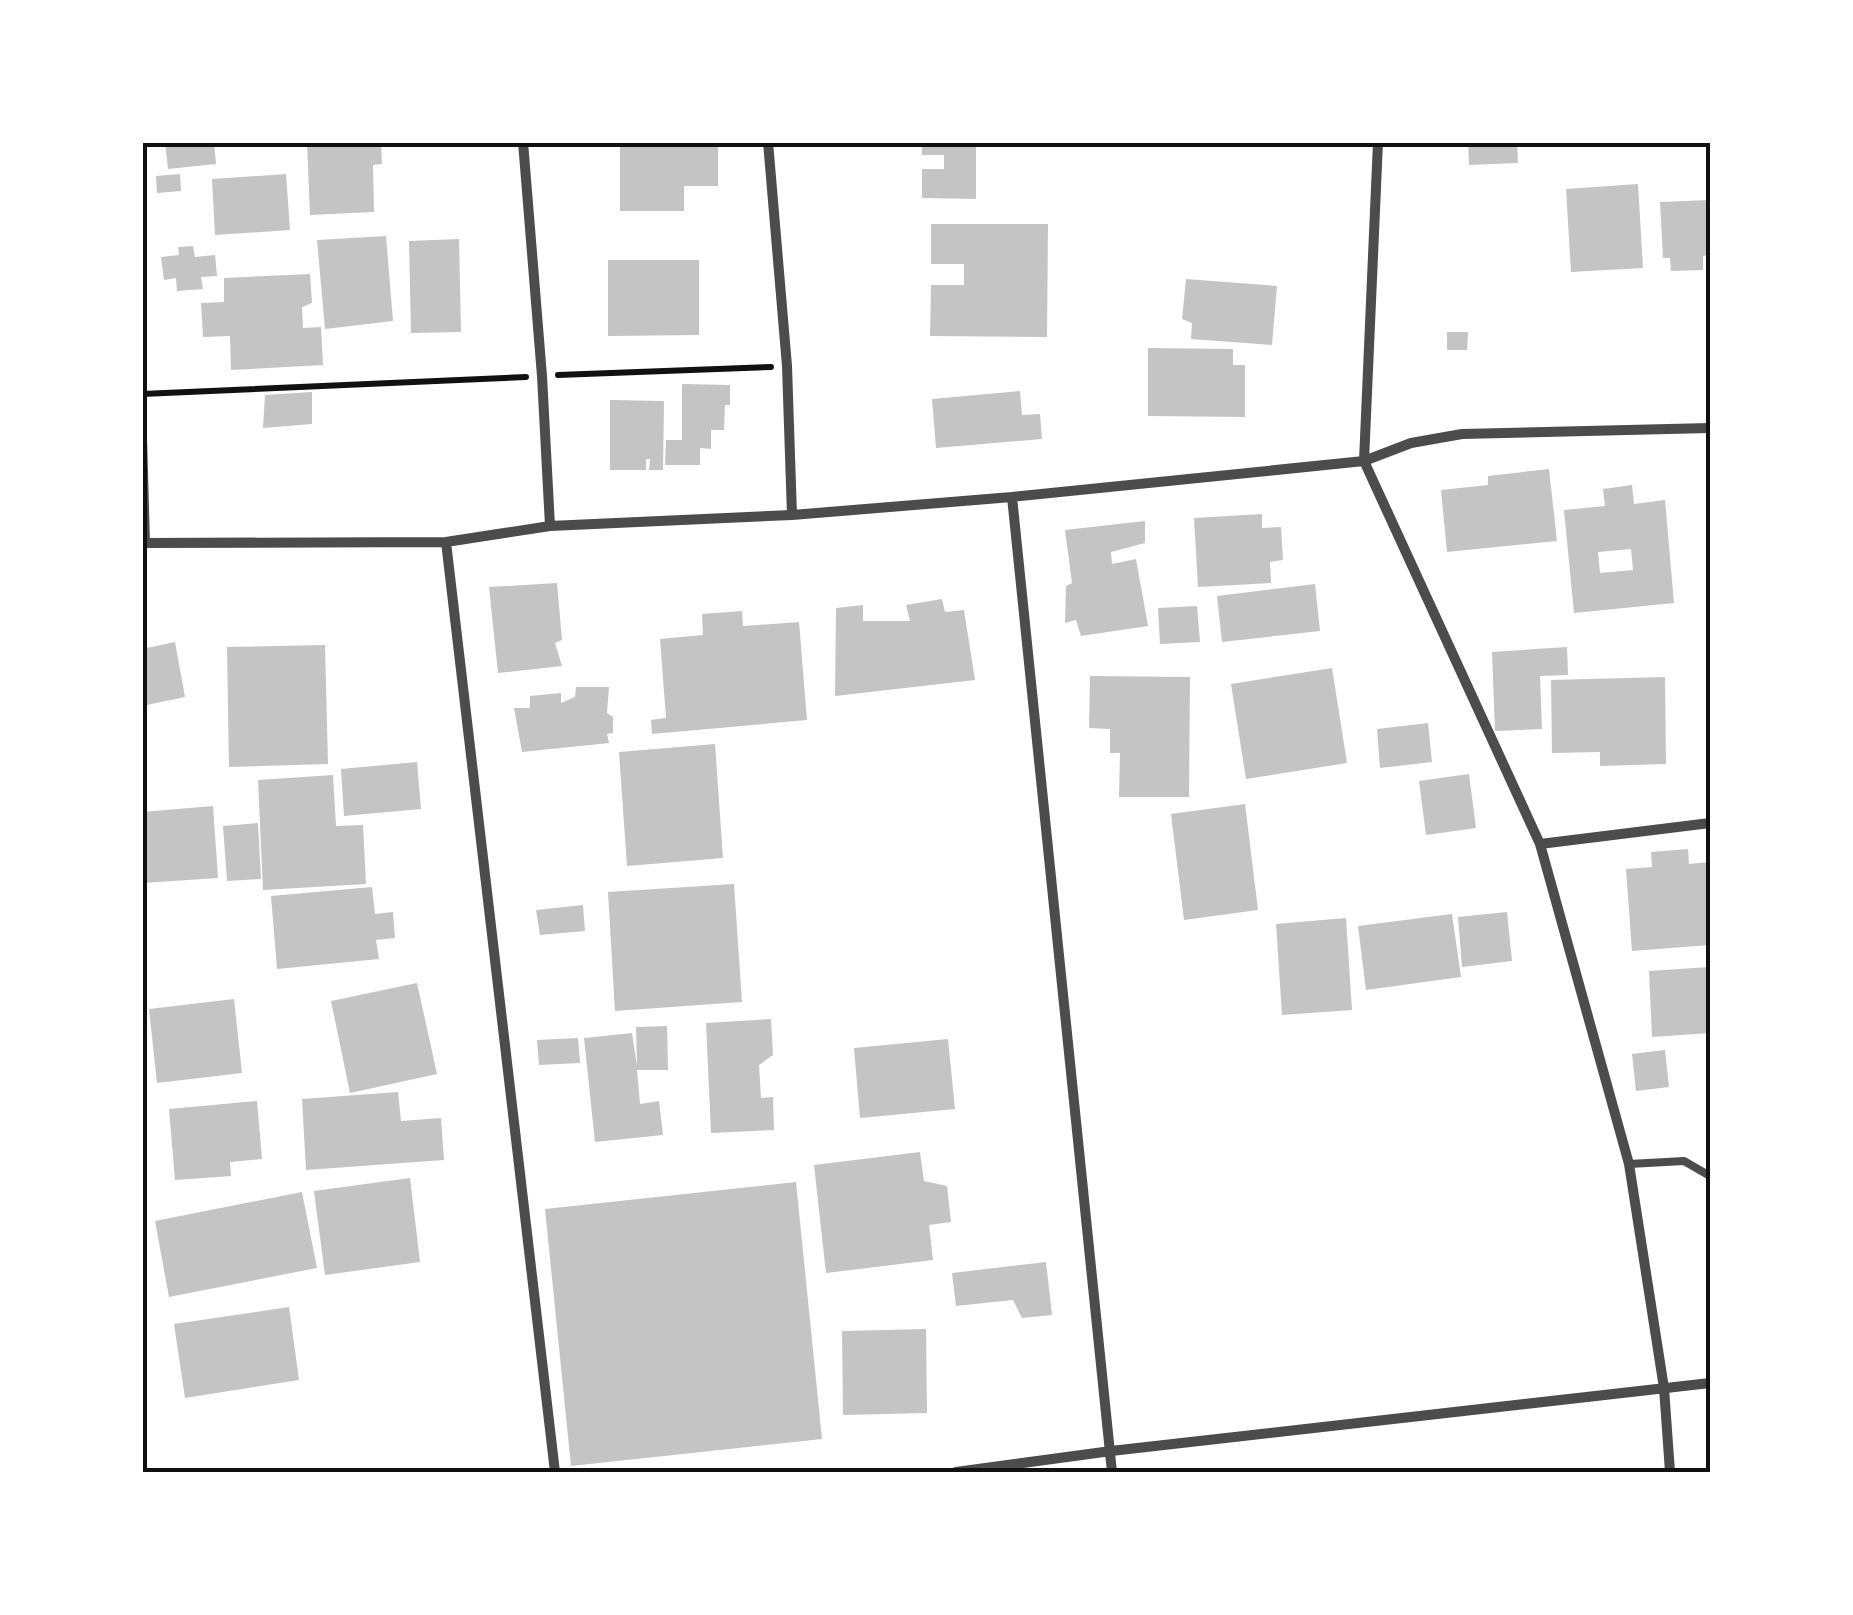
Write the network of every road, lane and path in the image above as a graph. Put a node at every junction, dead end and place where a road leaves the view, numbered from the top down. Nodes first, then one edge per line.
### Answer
1 (523, 142) edge
2 (768, 142) edge
3 (1378, 142) edge
4 (787, 366) junction
5 (542, 376) junction
6 (142, 394) edge
7 (1710, 428) edge
8 (142, 438) edge
9 (1364, 461) junction
10 (1012, 497) junction
11 (792, 514) junction
12 (550, 526) junction
13 (446, 542) junction
14 (144, 543) edge
15 (1710, 823) edge
16 (1540, 844) junction
17 (1629, 1164) junction
18 (1710, 1176) edge
19 (1710, 1383) edge
20 (1664, 1388) junction
21 (1111, 1451) junction
22 (555, 1472) edge
23 (956, 1472) edge
24 (1112, 1472) edge
25 (1670, 1472) edge

1 - 5 street
2 - 4 street
3 - 9 street
4 - 5 path
4 - 11 street
5 - 6 path
5 - 12 street
7 - 9 street
8 - 14 street
9 - 10 street
9 - 16 street
10 - 11 street
10 - 21 street
11 - 12 street
12 - 13 street
13 - 14 street
13 - 22 street
15 - 16 street
16 - 17 street
17 - 18 lane
17 - 20 street
19 - 20 street
20 - 21 street
20 - 25 street
21 - 23 street
21 - 24 street

